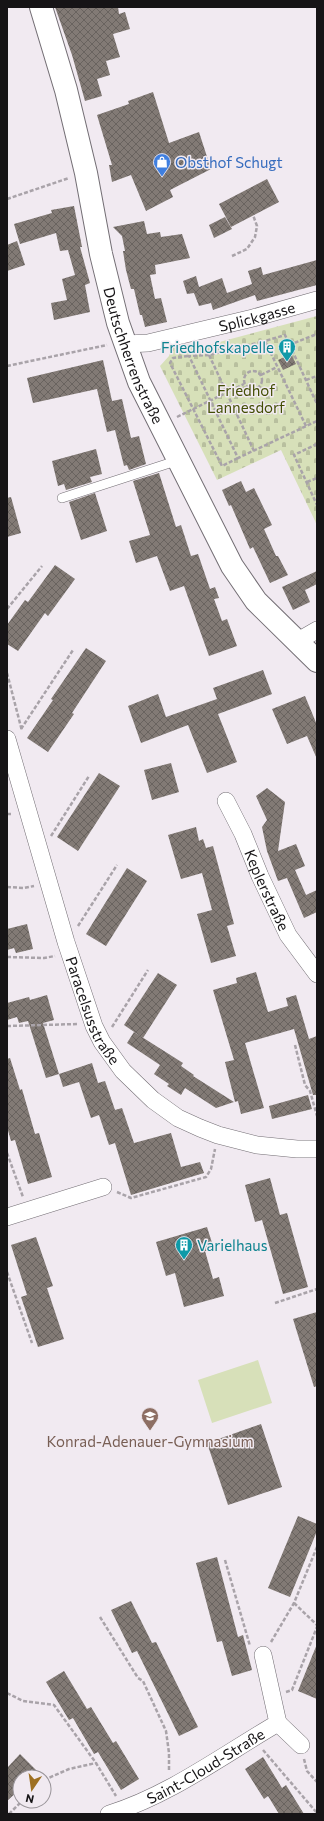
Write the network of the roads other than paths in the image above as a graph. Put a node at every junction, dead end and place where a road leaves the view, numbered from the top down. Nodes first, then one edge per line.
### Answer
1 (41, 7) edge
2 (317, 300) edge
3 (126, 344) junction
4 (179, 460) junction
5 (62, 498) dead end
6 (317, 630) edge
7 (298, 641) junction
8 (317, 661) edge
9 (8, 742) edge
10 (226, 801) dead end
11 (317, 974) edge
12 (317, 1149) edge
13 (102, 1187) road end
14 (7, 1217) edge
15 (263, 1656) road end
16 (278, 1723) junction
17 (301, 1745) road end
18 (117, 1812) edge

1 - 3 street, Deutschherrenstraße
2 - 3 street, Splickgasse
3 - 4 street, Deutschherrenstraße
4 - 5 lane
4 - 7 street, Deutschherrenstraße
6 - 7 street
7 - 8 street, Deutschherrenstraße
9 - 12 street, Paracelsusstraße
10 - 11 street, Keplerstraße
13 - 14 street
15 - 16 street, Saint-Cloud-Straße
16 - 17 street, Saint-Cloud-Straße
16 - 18 street, Saint-Cloud-Straße

